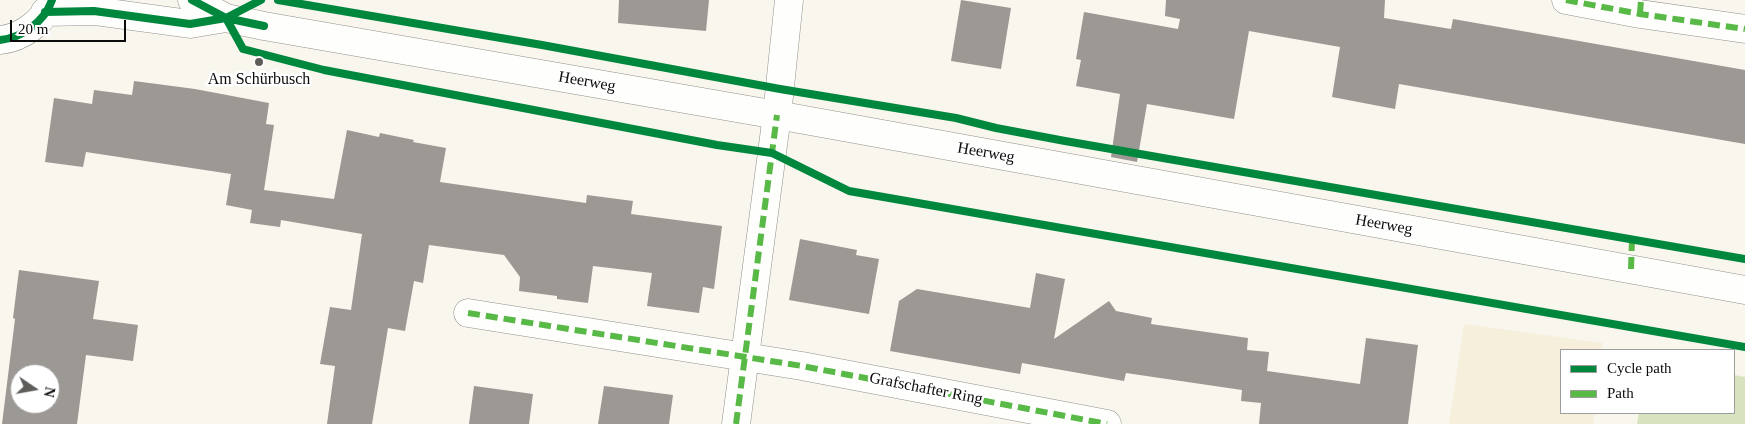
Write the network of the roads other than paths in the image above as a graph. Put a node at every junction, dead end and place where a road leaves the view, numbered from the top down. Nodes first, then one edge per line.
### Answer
1 (192, 0) edge
2 (789, 0) edge
3 (1566, 0) edge
4 (49, 6) edge
5 (226, 18) junction
6 (1745, 29) edge
7 (0, 40) edge
8 (777, 115) junction
9 (1745, 290) edge
10 (468, 313) dead end
11 (745, 357) junction
12 (736, 424) edge
13 (1107, 424) edge

1 - 5 street, Heerweg
2 - 8 street
3 - 6 street
4 - 5 street, Heerweg
4 - 7 street
5 - 8 street, Heerweg
8 - 9 street, Heerweg
8 - 11 street
10 - 11 street, Grafschafter Ring
11 - 12 street
11 - 13 street, Grafschafter Ring

